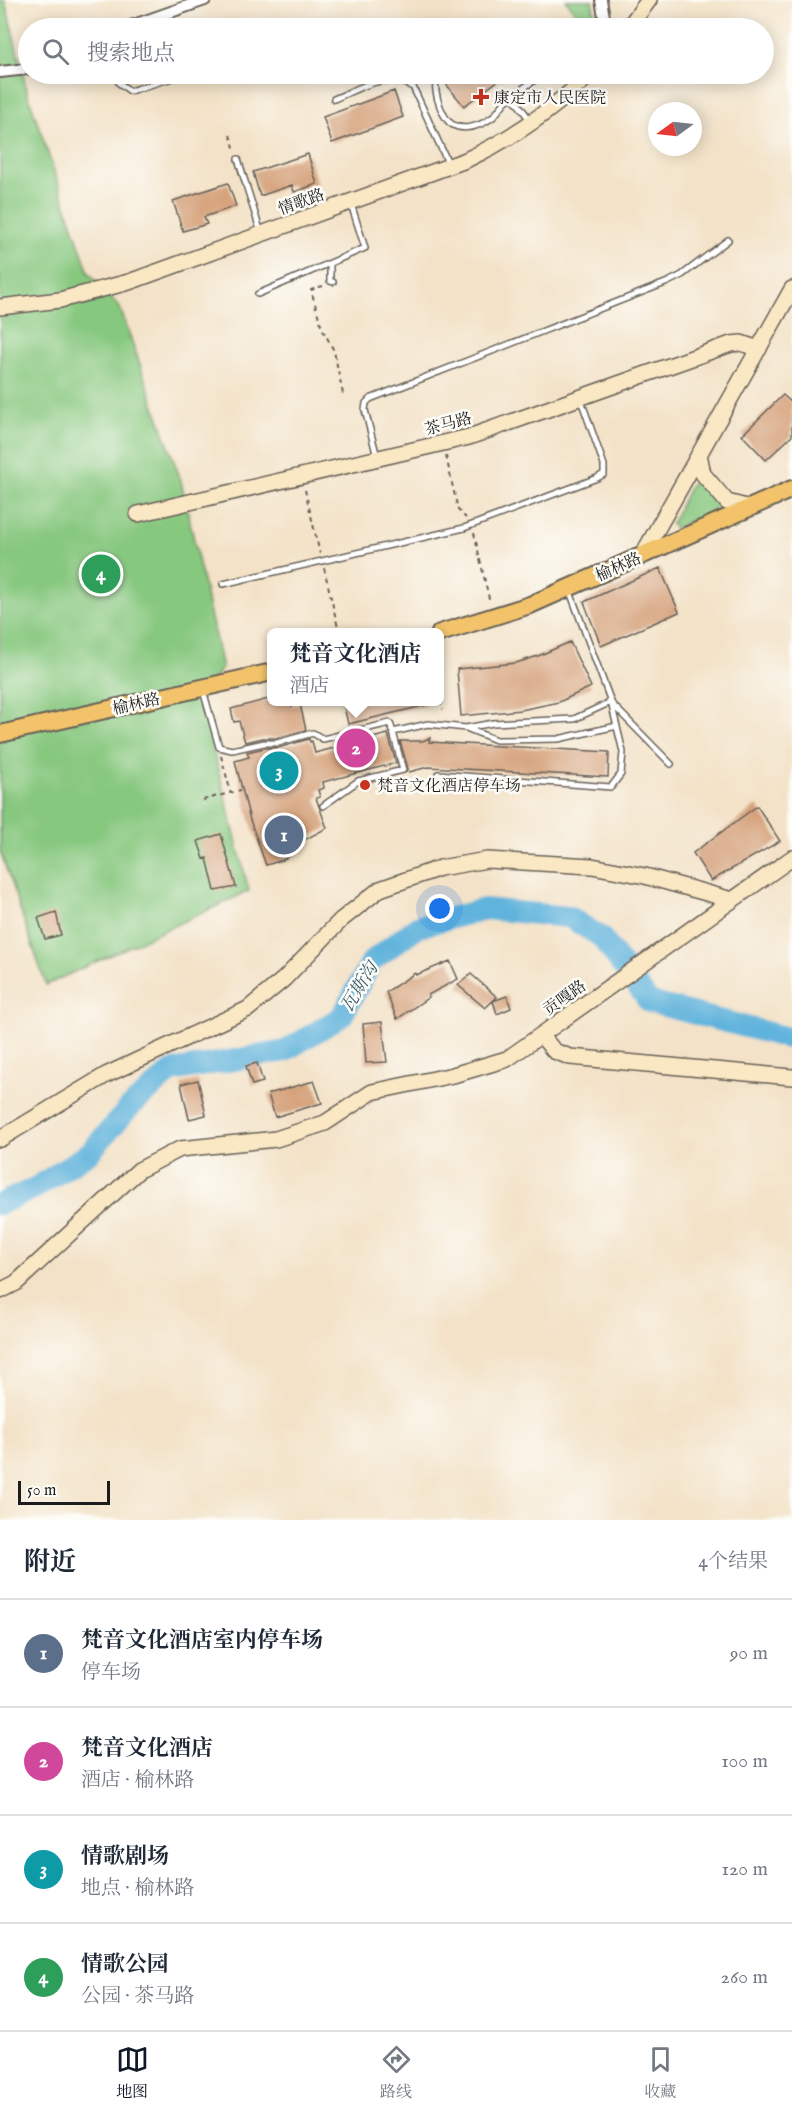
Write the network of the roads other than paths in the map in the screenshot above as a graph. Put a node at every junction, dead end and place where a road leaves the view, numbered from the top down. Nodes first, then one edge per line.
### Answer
1 (205, 0) edge
2 (601, 0) edge
3 (649, 0) edge
4 (154, 18) edge
5 (604, 18) edge
6 (636, 18) edge
7 (18, 70) edge
8 (0, 72) edge
9 (120, 84) edge
10 (153, 84) edge
11 (370, 84) edge
12 (408, 84) edge
13 (436, 84) edge
14 (530, 84) edge
15 (578, 84) edge
16 (513, 97) junction
17 (334, 99) dead end
18 (532, 124) junction
19 (238, 159) road end
20 (449, 166) junction
21 (350, 202) junction
22 (261, 234) junction
23 (728, 240) dead end
24 (330, 263) junction
25 (333, 282) road end
26 (792, 289) edge
27 (258, 294) dead end
28 (0, 307) edge
29 (759, 349) junction
30 (580, 398) junction
31 (699, 454) junction
32 (377, 459) junction
33 (792, 489) edge
34 (750, 508) junction
35 (138, 513) dead end
36 (642, 556) junction
37 (224, 584) dead end
38 (568, 588) junction
39 (444, 632) edge
40 (267, 673) edge
41 (202, 688) junction
42 (611, 702) junction
43 (617, 726) junction
44 (466, 728) junction
45 (393, 732) junction
46 (0, 734) edge
47 (671, 764) dead end
48 (438, 774) dead end
49 (323, 806) dead end
50 (792, 858) edge
51 (732, 900) junction
52 (541, 1035) junction
53 (792, 1077) edge
54 (0, 1139) edge
55 (0, 1291) edge

1 - 4 street
2 - 5 street
3 - 6 street
7 - 8 street
9 - 10 lane
11 - 17 lane
12 - 20 lane
13 - 16 lane
14 - 16 lane
15 - 18 street, 情歌路
16 - 18 lane
18 - 20 street, 情歌路
19 - 22 lane
20 - 21 street, 情歌路
21 - 22 street, 情歌路
21 - 24 lane
22 - 28 street, 情歌路
23 - 32 lane
24 - 25 lane
24 - 27 lane
26 - 29 street
29 - 30 street, 茶马路
29 - 31 street
30 - 32 street, 茶马路
30 - 37 lane
31 - 34 street
31 - 36 street
32 - 35 street, 茶马路
33 - 34 main road, 榆林路
34 - 36 main road, 榆林路
36 - 38 main road, 榆林路
38 - 39 main road, 榆林路
38 - 42 lane
40 - 41 main road, 榆林路
41 - 45 lane
41 - 46 main road, 榆林路
42 - 43 lane
42 - 44 lane
42 - 47 lane
43 - 44 lane
43 - 48 lane
44 - 45 lane
45 - 49 lane
50 - 51 street, 贡嘎路
51 - 52 street, 贡嘎路
51 - 54 street
52 - 53 street, 贡嘎路
52 - 55 street

